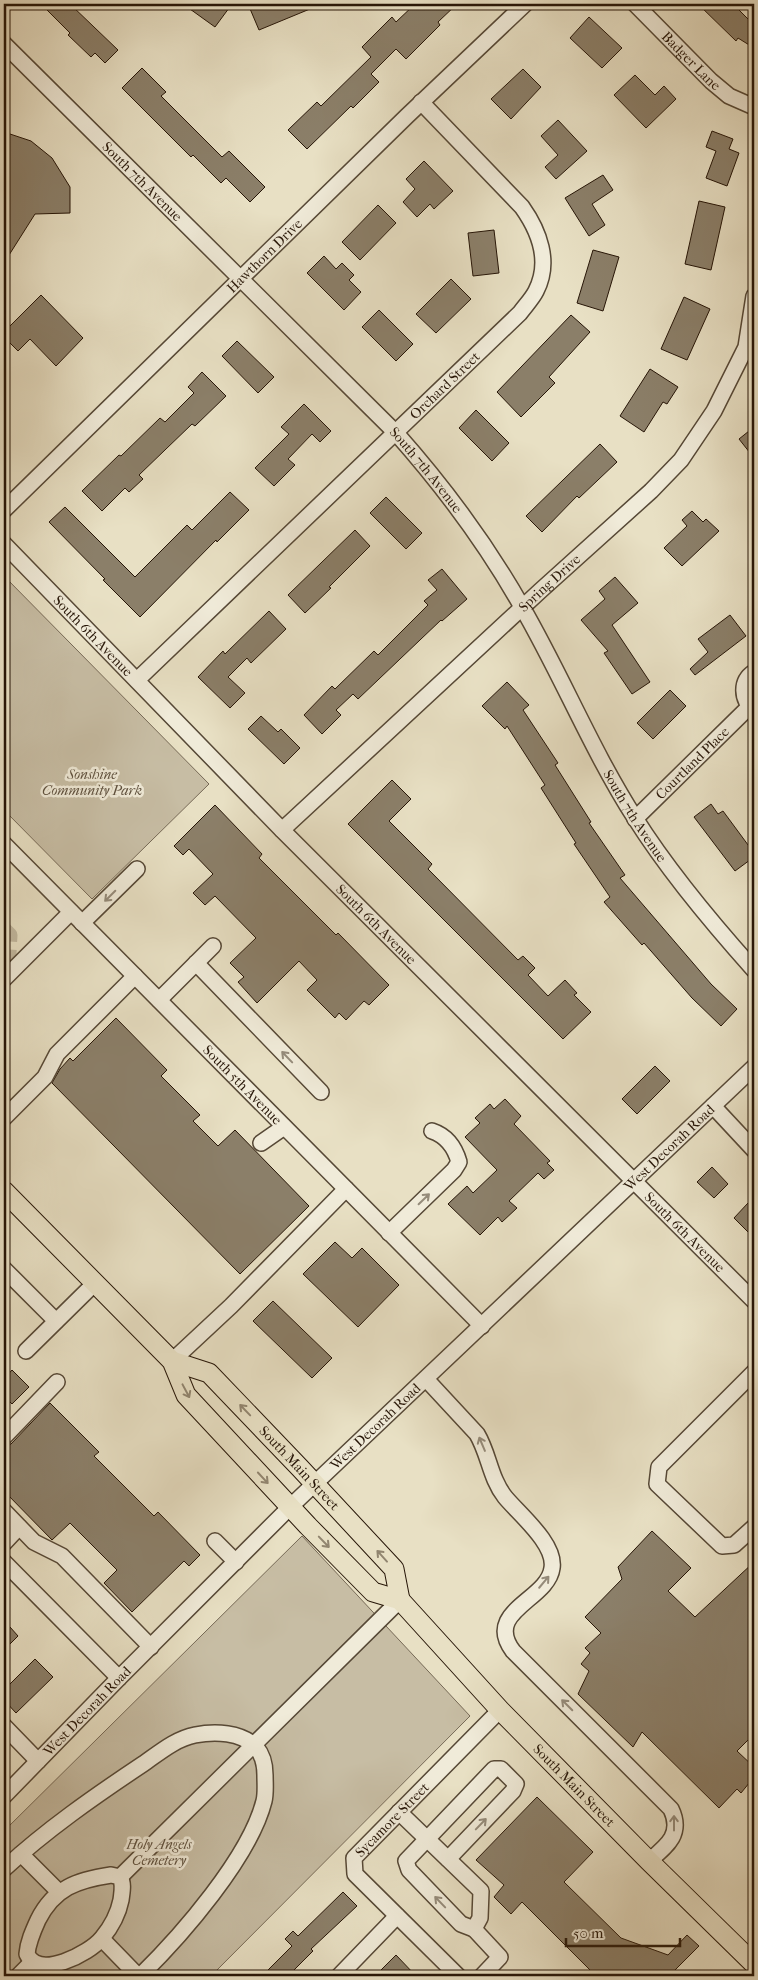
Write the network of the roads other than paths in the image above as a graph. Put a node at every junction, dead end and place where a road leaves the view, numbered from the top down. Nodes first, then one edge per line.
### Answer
1 (525, 4) edge
2 (635, 4) edge
3 (4, 44) edge
4 (421, 102) junction
5 (754, 107) edge
6 (240, 278) junction
7 (754, 296) edge
8 (750, 349) edge
9 (396, 433) junction
10 (4, 510) edge
11 (4, 544) edge
12 (522, 607) junction
13 (754, 672) edge
14 (137, 680) junction
15 (752, 708) edge
16 (635, 819) junction
17 (282, 830) junction
18 (7, 853) edge
19 (137, 869) dead end
20 (71, 912) junction
21 (82, 923) junction
22 (213, 946) dead end
23 (196, 963) junction
24 (754, 970) edge
25 (135, 976) junction
26 (4, 980) edge
27 (159, 1000) junction
28 (754, 1066) edge
29 (321, 1092) dead end
30 (713, 1106) junction
31 (4, 1118) edge
32 (284, 1127) junction
33 (432, 1132) dead end
34 (261, 1143) dead end
35 (754, 1150) edge
36 (634, 1182) junction
37 (346, 1189) junction
38 (4, 1191) edge
39 (389, 1233) junction
40 (4, 1269) edge
41 (95, 1283) junction
42 (754, 1301) edge
43 (56, 1322) junction
44 (482, 1326) junction
45 (26, 1351) dead end
46 (172, 1361) junction
47 (754, 1372) edge
48 (426, 1379) junction
49 (57, 1382) dead end
50 (4, 1437) edge
51 (315, 1483) junction
52 (290, 1507) junction
53 (4, 1511) edge
54 (19, 1527) junction
55 (754, 1527) edge
56 (215, 1541) dead end
57 (4, 1543) edge
58 (4, 1562) edge
59 (236, 1562) junction
60 (400, 1600) junction
61 (150, 1646) junction
62 (119, 1678) junction
63 (500, 1710) junction
64 (4, 1726) edge
65 (254, 1745) junction
66 (38, 1761) junction
67 (4, 1796) edge
68 (399, 1812) junction
69 (426, 1838) junction
70 (21, 1854) junction
71 (448, 1859) junction
72 (649, 1861) junction
73 (4, 1869) edge
74 (120, 1877) junction
75 (59, 1892) junction
76 (397, 1916) junction
77 (474, 1929) junction
78 (102, 1939) junction
79 (32, 1962) junction
80 (754, 1964) edge
81 (18, 1976) edge
82 (139, 1976) edge
83 (339, 1976) edge
84 (458, 1976) edge
85 (482, 1976) edge

1 - 4 street, Hawthorn Drive
2 - 5 street, Badger Lane
3 - 6 street, South 7th Avenue
4 - 6 street, Hawthorn Drive
4 - 9 street, Orchard Street
6 - 9 street, South 7th Avenue
6 - 10 street, Hawthorn Drive
7 - 8 street, Spring Drive
8 - 12 street, Spring Drive
9 - 12 street, South 7th Avenue
9 - 14 street, Orchard Street
11 - 14 street, South 6th Avenue
12 - 16 street, South 7th Avenue
12 - 17 street, Spring Drive
13 - 15 street, Courtland Place
14 - 17 street, South 6th Avenue
15 - 16 street, Courtland Place
16 - 24 street, South 7th Avenue
17 - 36 street, South 6th Avenue
18 - 20 street, South 5th Avenue
19 -> 21 street
20 - 21 street, South 5th Avenue
20 - 26 street
21 - 25 street, South 5th Avenue
22 - 23 street
23 - 27 street
29 -> 23 street
25 - 27 street, South 5th Avenue
25 - 31 street
27 - 32 street, South 5th Avenue
28 - 30 street, West Decorah Road
30 - 35 street
30 - 36 street, West Decorah Road
32 - 34 street
32 - 37 street, South 5th Avenue
39 -> 33 street
36 - 42 street, South 6th Avenue
36 - 44 street, West Decorah Road
37 - 39 street, South 5th Avenue
37 - 46 street
38 - 41 main road, South Main Street
39 - 44 street, South 5th Avenue
40 - 43 street
41 - 43 street
41 - 46 main road, South Main Street
43 - 45 street
44 - 48 street, West Decorah Road
51 -> 46 main road, South Main Street
46 -> 52 main road, South Main Street
47 - 55 street
48 - 51 street, West Decorah Road
72 -> 48 street
49 - 50 street
51 - 52 street, West Decorah Road
60 -> 51 main road, South Main Street
52 - 59 street, West Decorah Road
52 -> 60 main road, South Main Street
53 - 54 street
54 - 57 street
54 - 61 street
56 - 59 street
58 - 62 street
59 - 61 street, West Decorah Road
60 - 63 main road, South Main Street
60 - 65 street
61 - 62 street, West Decorah Road
62 - 66 street, West Decorah Road
63 - 68 street, Sycamore Street
63 - 72 main road, South Main Street
64 - 66 street
65 - 70 street
65 - 74 street
65 - 82 street
66 - 67 street, West Decorah Road
68 - 69 street
68 - 76 street, Sycamore Street
69 - 71 street
71 -> 69 street
77 -> 69 street
70 - 73 street
70 - 75 street
71 - 77 street
72 - 80 main road, South Main Street
74 - 75 street
74 - 78 street
75 - 79 street
76 - 83 street
76 - 84 street, Sycamore Street
77 - 85 street
78 - 79 street
78 - 82 street
79 - 81 street

